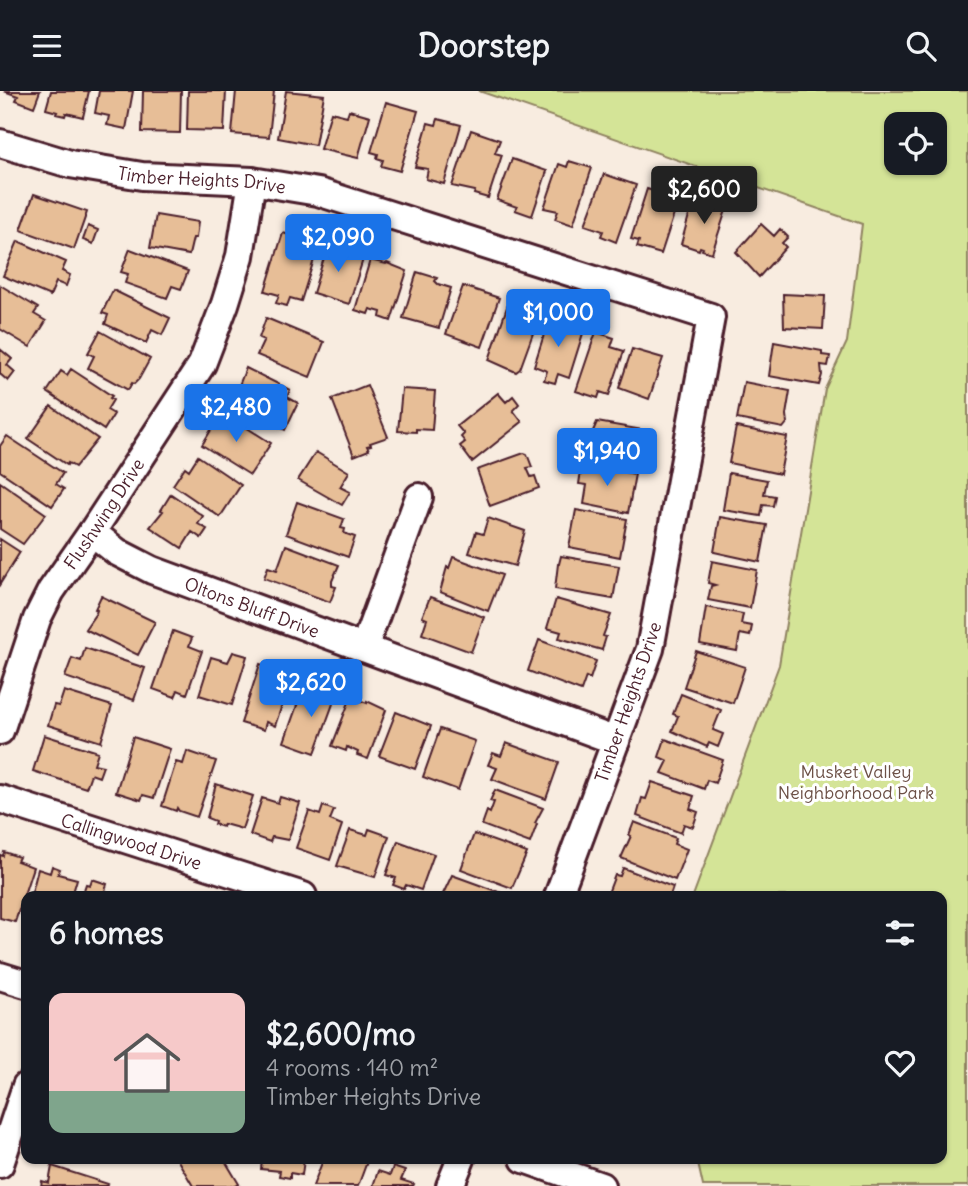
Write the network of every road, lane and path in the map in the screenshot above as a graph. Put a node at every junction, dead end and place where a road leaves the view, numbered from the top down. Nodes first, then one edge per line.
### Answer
1 (2, 148) edge
2 (251, 181) junction
3 (419, 497) dead end
4 (92, 532) junction
5 (363, 648) junction
6 (0, 731) edge
7 (616, 741) junction
8 (0, 799) edge
9 (287, 891) edge
10 (560, 891) edge
11 (0, 976) edge
12 (21, 982) edge
13 (21, 1101) edge
14 (0, 1162) edge
15 (459, 1164) edge
16 (538, 1164) edge
17 (450, 1186) edge
18 (601, 1186) edge

1 - 2 street, Timber Heights Drive
2 - 4 street, Flushwing Drive
2 - 7 street, Timber Heights Drive
3 - 5 street
4 - 5 street, Oltons Bluff Drive
4 - 6 street, Flushwing Drive
5 - 7 street, Oltons Bluff Drive
7 - 10 street, Timber Heights Drive
8 - 9 street, Callingwood Drive
11 - 12 street
13 - 14 street
15 - 17 street
16 - 18 street

